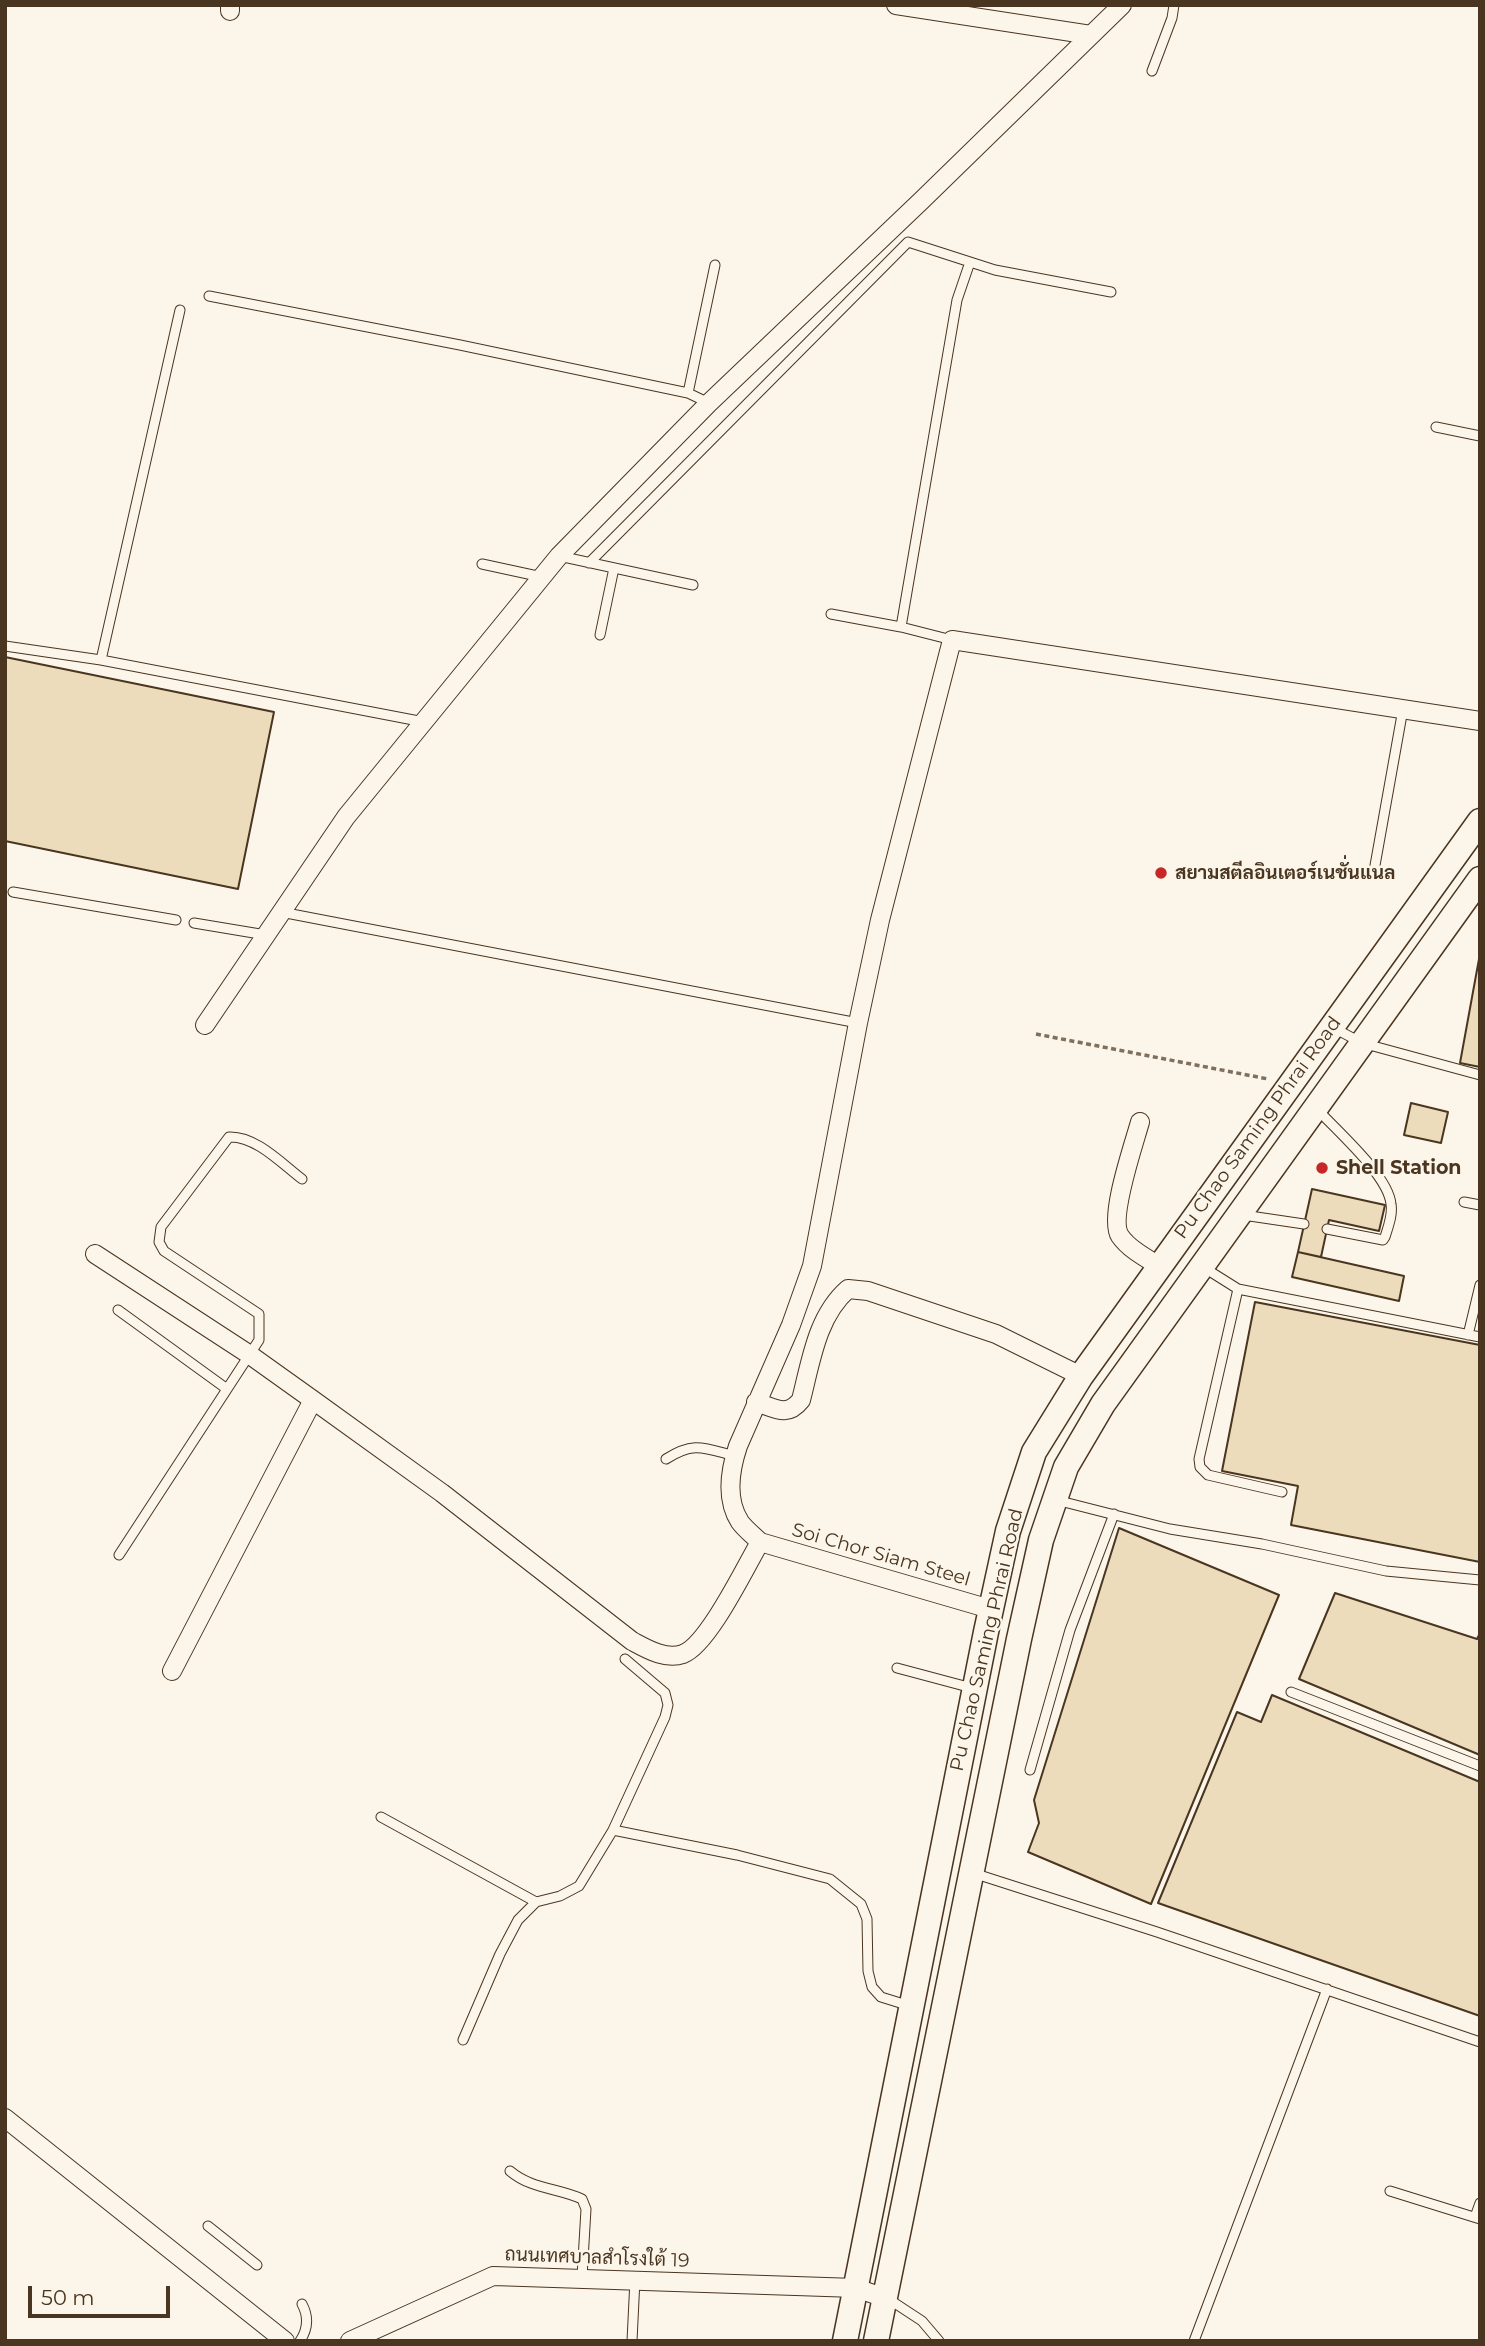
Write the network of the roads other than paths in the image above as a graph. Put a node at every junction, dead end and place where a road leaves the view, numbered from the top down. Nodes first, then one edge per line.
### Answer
1 (896, 5) edge
2 (1122, 5) edge
3 (1174, 5) edge
4 (1091, 35) junction
5 (1152, 71) dead end
6 (970, 262) junction
7 (715, 265) dead end
8 (1111, 292) dead end
9 (209, 296) dead end
10 (180, 310) dead end
11 (688, 393) junction
12 (709, 403) junction
13 (1436, 427) dead end
14 (1480, 436) edge
15 (559, 556) junction
16 (589, 563) junction
17 (482, 564) dead end
18 (614, 568) junction
19 (542, 577) junction
20 (693, 585) dead end
21 (831, 614) dead end
22 (901, 627) junction
23 (600, 635) dead end
24 (953, 640) junction
25 (5, 646) edge
26 (101, 660) junction
27 (1403, 709) junction
28 (424, 722) junction
29 (1480, 722) edge
30 (1480, 821) edge
31 (1374, 872) dead end
32 (1480, 879) edge
33 (13, 892) dead end
34 (281, 912) junction
35 (176, 920) dead end
36 (194, 923) dead end
37 (266, 935) junction
38 (858, 1023) junction
39 (205, 1025) dead end
40 (1331, 1027) junction
41 (1362, 1043) junction
42 (1480, 1074) edge
43 (1315, 1108) junction
44 (1140, 1122) dead end
45 (302, 1179) dead end
46 (1464, 1202) dead end
47 (1480, 1205) edge
48 (1239, 1214) junction
49 (1304, 1224) dead end
50 (1327, 1229) dead end
51 (95, 1254) dead end
52 (1160, 1266) junction
53 (1202, 1266) junction
54 (1480, 1285) edge
55 (1238, 1289) junction
56 (118, 1310) dead end
57 (1468, 1335) junction
58 (1480, 1337) edge
59 (250, 1355) junction
60 (1080, 1377) junction
61 (228, 1389) junction
62 (313, 1400) junction
63 (756, 1402) junction
64 (734, 1456) junction
65 (666, 1459) dead end
66 (1282, 1492) dead end
67 (1055, 1499) junction
68 (1114, 1514) junction
69 (760, 1542) junction
70 (119, 1555) dead end
71 (1480, 1580) edge
72 (990, 1609) junction
73 (625, 1659) dead end
74 (897, 1668) dead end
75 (172, 1671) dead end
76 (974, 1689) junction
77 (1291, 1692) dead end
78 (1480, 1766) edge
79 (1030, 1770) dead end
80 (381, 1818) dead end
81 (614, 1830) junction
82 (971, 1872) junction
83 (536, 1902) junction
84 (1327, 1989) junction
85 (912, 2006) junction
86 (463, 2040) dead end
87 (1480, 2042) edge
88 (5, 2118) edge
89 (510, 2171) dead end
90 (1390, 2191) dead end
91 (1480, 2203) edge
92 (1477, 2218) edge
93 (208, 2226) dead end
94 (257, 2265) dead end
95 (582, 2277) junction
96 (635, 2279) junction
97 (856, 2288) junction
98 (885, 2298) junction
99 (302, 2304) dead end
100 (285, 2341) edge
101 (300, 2341) edge
102 (350, 2341) edge
103 (632, 2341) edge
104 (845, 2341) edge
105 (876, 2341) edge
106 (939, 2341) edge
107 (1194, 2341) edge

1 - 4 street
2 - 4 street
3 - 5 lane
4 - 12 street
6 - 8 lane
6 - 16 lane
6 - 22 lane
7 - 11 lane
9 - 11 lane
10 - 26 lane
11 - 12 lane
12 - 15 street
13 - 14 lane
15 - 16 lane
15 - 19 street
16 - 18 lane
17 - 19 lane
18 - 20 lane
18 - 23 lane
19 - 28 street
21 - 22 lane
22 - 24 lane
24 - 27 street
24 - 38 street
25 - 26 lane
26 - 28 lane
27 - 29 street
27 - 31 lane
28 - 34 street
30 - 40 main road, Pu Chao Saming Phrai Road
32 - 41 main road, Pu Chao Saming Phrai Road
33 - 35 lane
34 - 37 street
34 - 38 lane
36 - 37 lane
37 - 39 street
38 - 63 street
40 - 41 lane
40 - 52 main road, Pu Chao Saming Phrai Road
41 - 42 lane
41 - 43 main road, Pu Chao Saming Phrai Road
43 - 48 main road, Pu Chao Saming Phrai Road
43 - 50 lane
44 - 52 street
45 - 59 lane
46 - 47 lane
48 - 49 lane
48 - 53 main road, Pu Chao Saming Phrai Road
51 - 59 street
52 - 60 main road, Pu Chao Saming Phrai Road
53 - 55 lane
53 - 67 main road, Pu Chao Saming Phrai Road
54 - 57 lane
55 - 57 lane
55 - 66 lane
56 - 61 lane
57 - 58 lane
59 - 61 lane
59 - 62 street
60 - 63 street
60 - 72 main road, Pu Chao Saming Phrai Road
61 - 70 lane
62 - 69 street
62 - 75 street
63 - 64 street
64 - 65 lane
64 - 69 street
67 - 68 lane
67 - 82 main road, Pu Chao Saming Phrai Road
68 - 71 lane
68 - 79 lane
69 - 72 street, Soi Chor Siam Steel
72 - 76 main road, Pu Chao Saming Phrai Road
73 - 81 lane
74 - 76 lane
76 - 85 main road, Pu Chao Saming Phrai Road
77 - 78 lane
80 - 83 lane
81 - 83 lane
81 - 85 lane
82 - 84 lane
82 - 98 main road, Pu Chao Saming Phrai Road
83 - 86 lane
84 - 87 lane
84 - 107 lane
85 - 97 main road, Pu Chao Saming Phrai Road
88 - 100 street
89 - 95 lane
90 - 92 lane
91 - 92 lane
93 - 94 lane
95 - 96 street, ถนนเทศบาลสำโรงใต้ 19
95 - 102 street, ถนนเทศบาลสำโรงใต้ 19
96 - 97 street, ถนนเทศบาลสำโรงใต้ 19
96 - 103 lane
97 - 98 street, ถนนเทศบาลสำโรงใต้ 19
97 - 104 main road, Pu Chao Saming Phrai Road
98 - 105 main road, Pu Chao Saming Phrai Road
98 - 106 lane
99 - 101 lane

